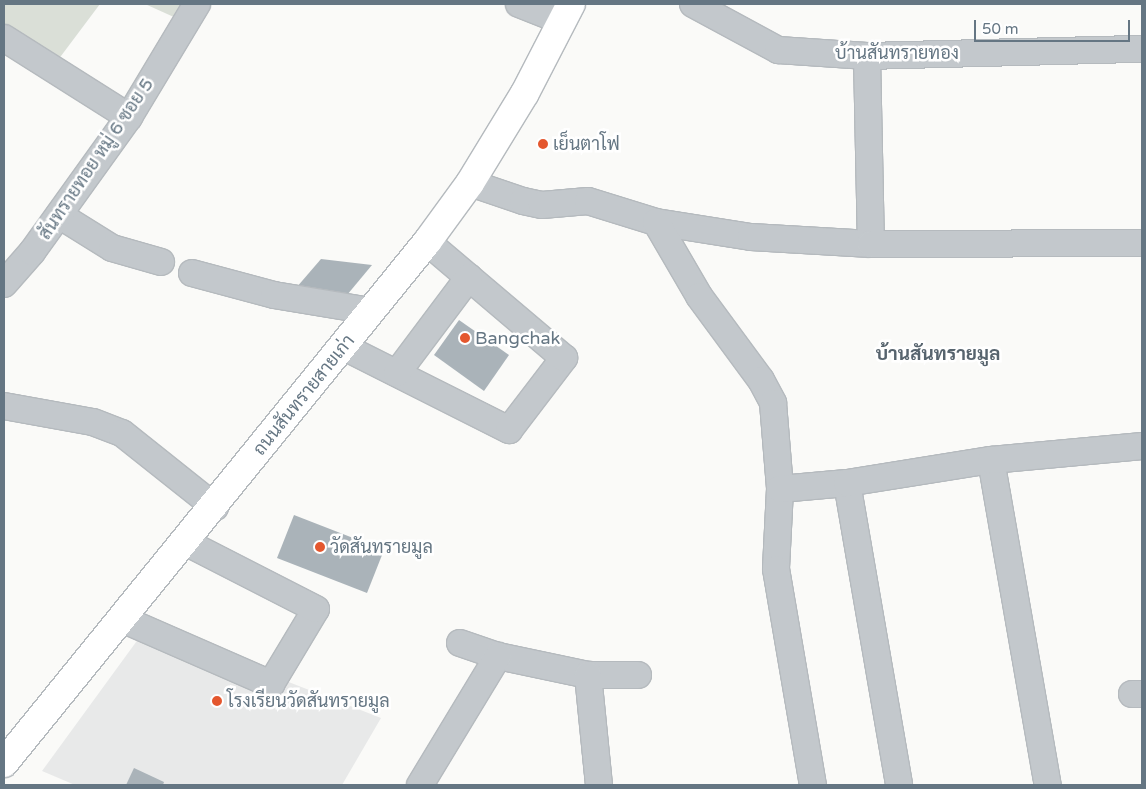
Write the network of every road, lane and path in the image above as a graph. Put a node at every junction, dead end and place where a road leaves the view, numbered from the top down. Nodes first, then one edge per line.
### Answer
1 (197, 4) edge
2 (519, 4) edge
3 (693, 4) edge
4 (566, 13) edge
5 (4, 38) edge
6 (1142, 49) edge
7 (867, 56) junction
8 (129, 117) junction
9 (470, 183) junction
10 (59, 214) junction
11 (656, 222) junction
12 (427, 242) junction
13 (1142, 242) edge
14 (871, 244) junction
15 (161, 262) dead end
16 (192, 273) dead end
17 (469, 277) junction
18 (4, 284) edge
19 (371, 311) junction
20 (344, 347) junction
21 (397, 373) junction
22 (4, 406) edge
23 (1142, 446) edge
24 (991, 460) junction
25 (847, 483) junction
26 (780, 489) junction
27 (215, 507) junction
28 (185, 542) junction
29 (122, 619) junction
30 (460, 643) dead end
31 (498, 656) junction
32 (588, 675) junction
33 (638, 675) dead end
34 (4, 763) edge
35 (420, 785) edge
36 (599, 785) edge
37 (813, 785) edge
38 (899, 785) edge
39 (1048, 785) edge

1 - 8 street, สันทรายทอย หมู่ 6 ซอย 5
2 - 4 street
3 - 7 street, บ้านสันทรายทอง
4 - 9 main road, ถนนสันทรายสายเก่า
5 - 8 street
6 - 7 street, บ้านสันทรายทอง
7 - 14 street
8 - 10 street, สันทรายทอย หมู่ 6 ซอย 5
9 - 11 street
9 - 12 main road, ถนนสันทรายสายเก่า
10 - 15 street
10 - 18 street, สันทรายทอย หมู่ 6 ซอย 5
11 - 14 street
11 - 26 street
12 - 17 street
12 - 19 main road, ถนนสันทรายสายเก่า
13 - 14 street
16 - 19 street
17 - 21 street
17 - 21 street
19 - 20 main road, ถนนสันทรายสายเก่า
20 - 21 street
20 - 27 main road, ถนนสันทรายสายเก่า
22 - 27 street
23 - 24 street
24 - 25 street
24 - 39 street
25 - 26 street
25 - 38 street
26 - 37 street
27 - 28 main road, ถนนสันทรายสายเก่า
28 - 29 main road, ถนนสันทรายสายเก่า
28 - 29 street
29 - 34 main road, ถนนสันทรายสายเก่า
30 - 31 street
31 - 32 street
31 - 35 street
32 - 33 street
32 - 36 street

